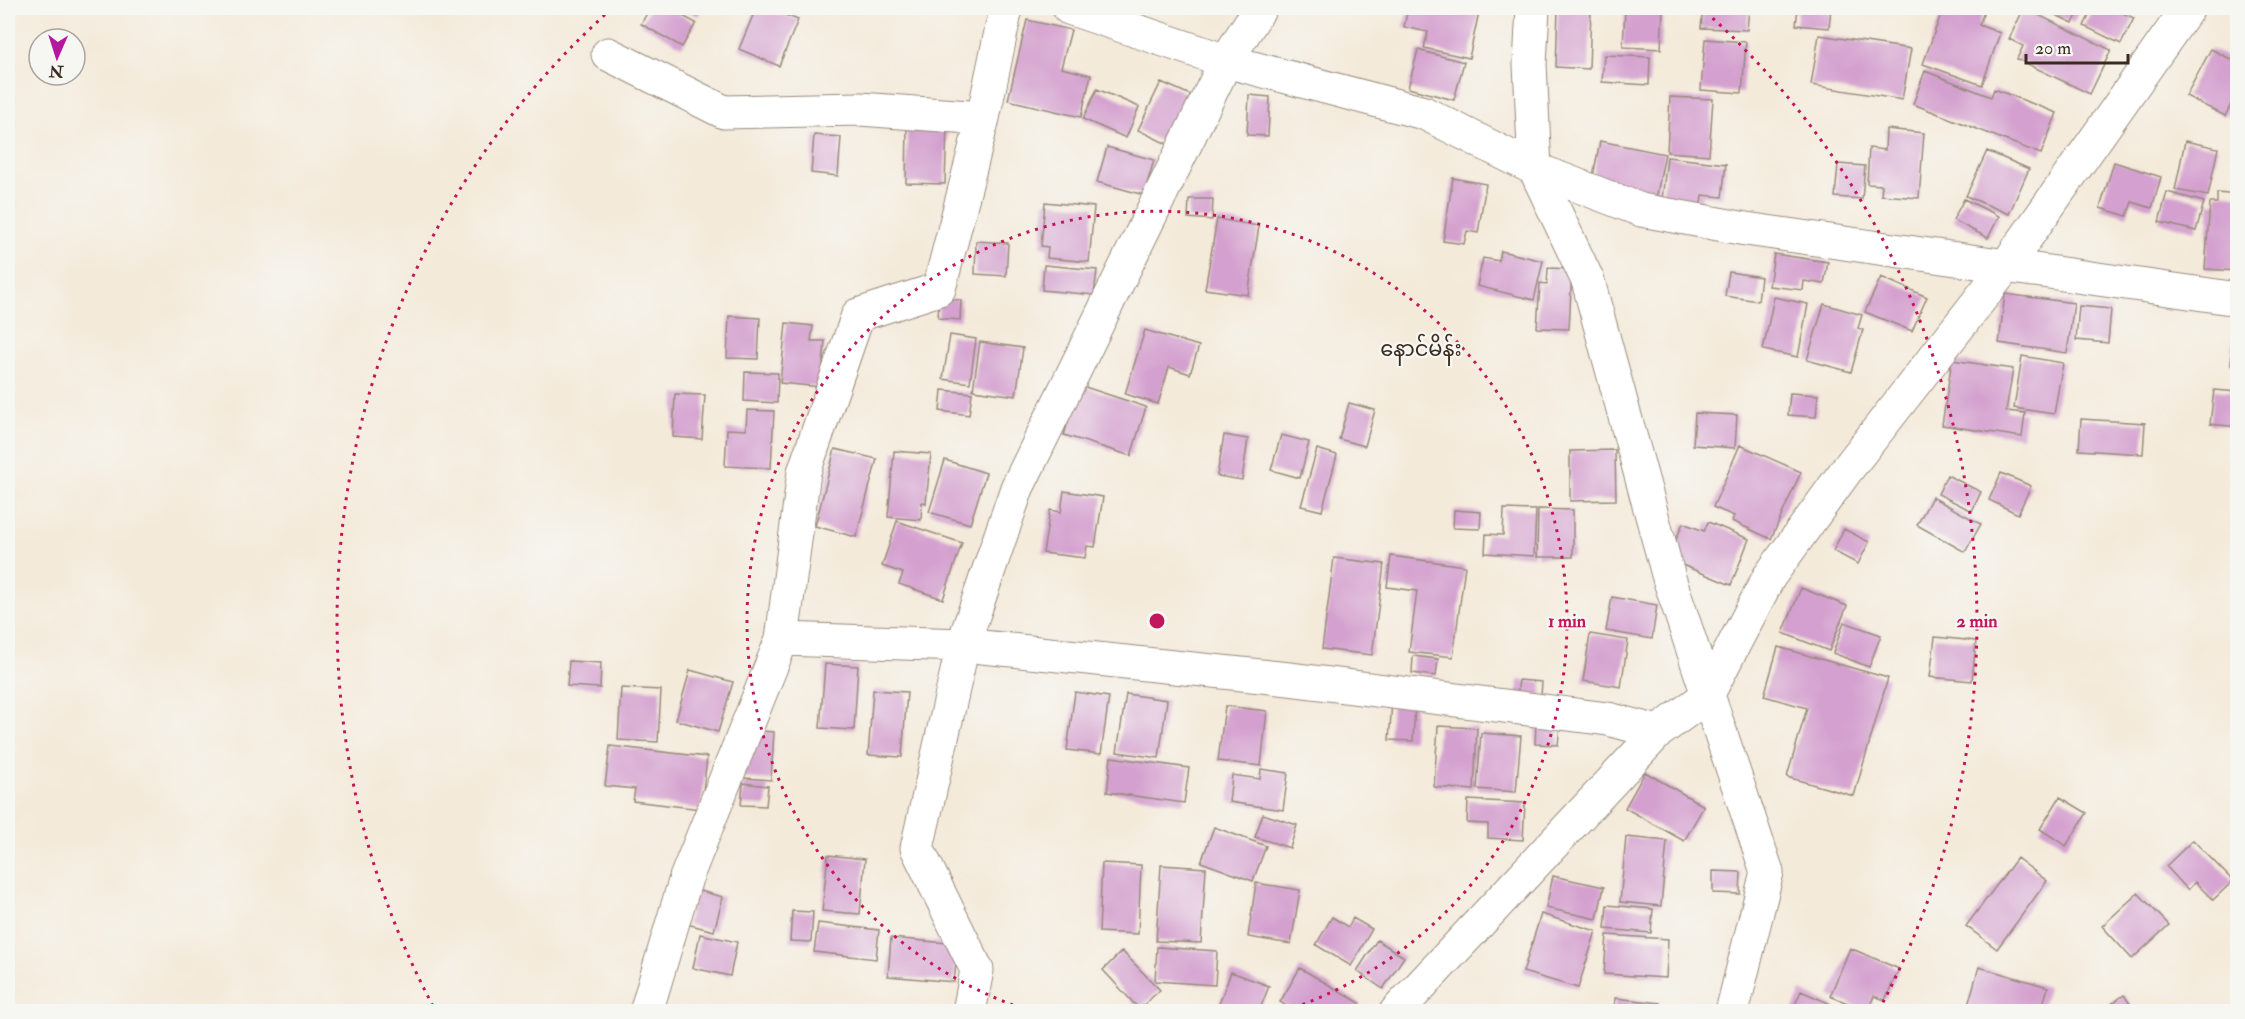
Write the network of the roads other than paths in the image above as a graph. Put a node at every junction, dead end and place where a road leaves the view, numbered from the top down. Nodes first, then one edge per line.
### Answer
1 (1006, 8) edge
2 (1069, 8) edge
3 (1260, 8) edge
4 (1533, 8) edge
5 (2188, 8) edge
6 (608, 54) dead end
7 (1226, 61) junction
8 (983, 118) junction
9 (1535, 169) junction
10 (2006, 266) junction
11 (2238, 299) edge
12 (782, 639) junction
13 (963, 645) junction
14 (1707, 696) junction
15 (1658, 732) junction
16 (646, 1011) edge
17 (969, 1011) edge
18 (1396, 1011) edge
19 (1732, 1011) edge

1 - 8 street
2 - 7 street
3 - 7 street
4 - 9 street
5 - 10 street
6 - 8 street
7 - 9 street
7 - 13 street
8 - 12 street
9 - 10 street
9 - 14 street
10 - 11 street
10 - 14 street
12 - 13 street
12 - 16 street
13 - 15 street
13 - 17 street
14 - 15 street
14 - 19 street
15 - 18 street

